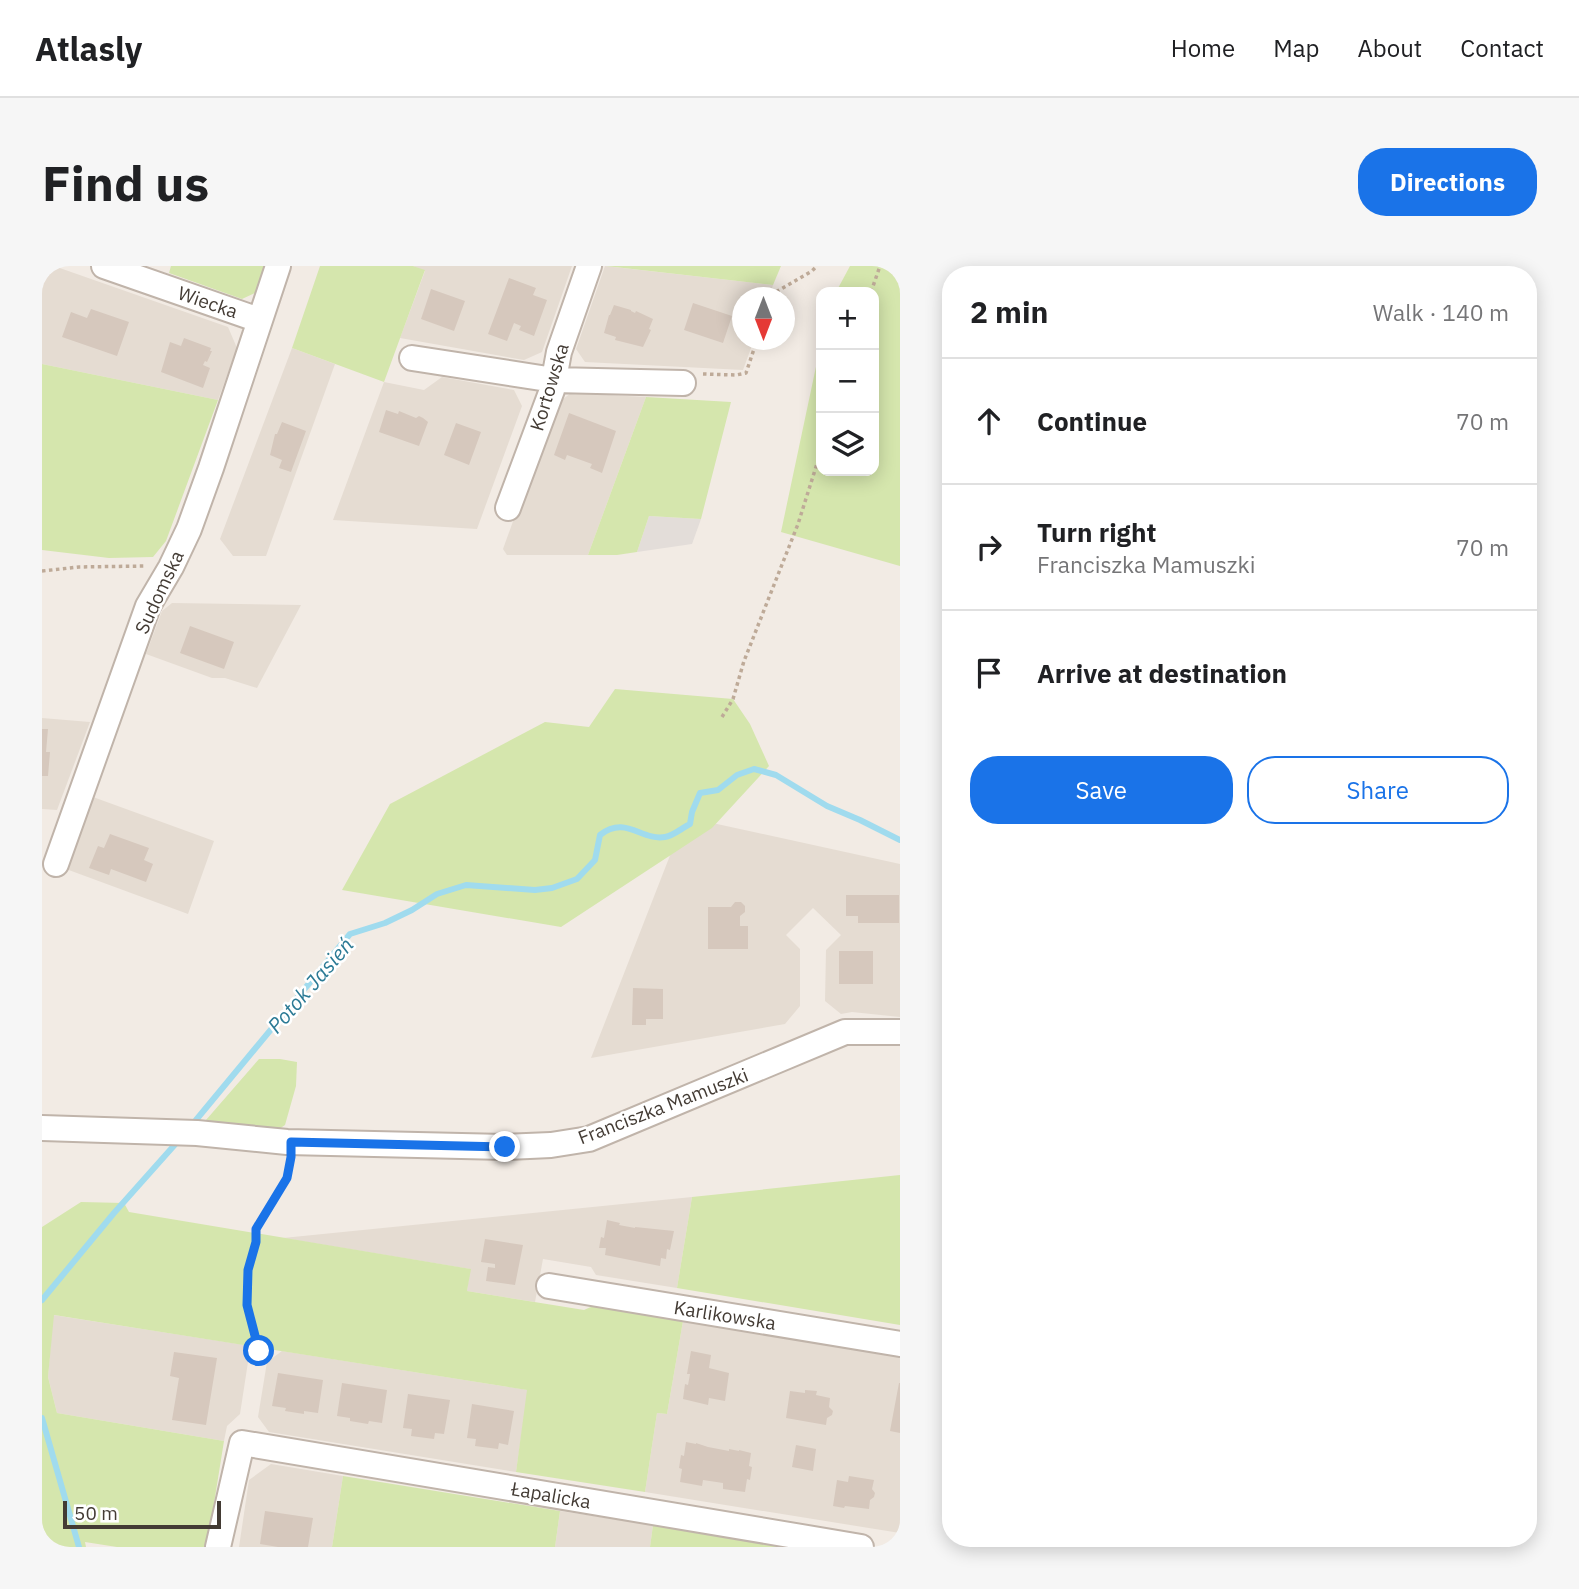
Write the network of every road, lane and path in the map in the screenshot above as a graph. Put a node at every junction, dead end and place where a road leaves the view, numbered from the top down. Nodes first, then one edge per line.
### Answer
1 (104, 266) edge
2 (278, 266) edge
3 (589, 266) edge
4 (817, 266) edge
5 (880, 266) edge
6 (785, 287) edge
7 (873, 287) edge
8 (259, 320) junction
9 (754, 350) edge
10 (412, 358) dead end
11 (554, 380) junction
12 (683, 383) joint
13 (816, 467) edge
14 (508, 508) dead end
15 (171, 567) junction
16 (42, 571) edge
17 (722, 717) dead end
18 (56, 863) dead end
19 (900, 1032) edge
20 (42, 1128) edge
21 (291, 1142) junction
22 (549, 1286) dead end
23 (900, 1344) edge
24 (259, 1351) dead end
25 (218, 1547) edge
26 (861, 1547) edge

1 - 8 street, Wiecka
2 - 8 street, Wiecka
3 - 11 street, Kortowska
4 - 6 path
5 - 7 path
8 - 15 street, Sudomska
9 - 12 path
10 - 11 street
11 - 12 street
11 - 14 street, Kortowska
13 - 17 path
15 - 16 path
15 - 18 street, Sudomska
19 - 21 street, Franciszka Mamuszki
20 - 21 street, Franciszka Mamuszki
21 - 24 path
22 - 23 street, Karlikowska
25 - 26 street, Łapalicka

